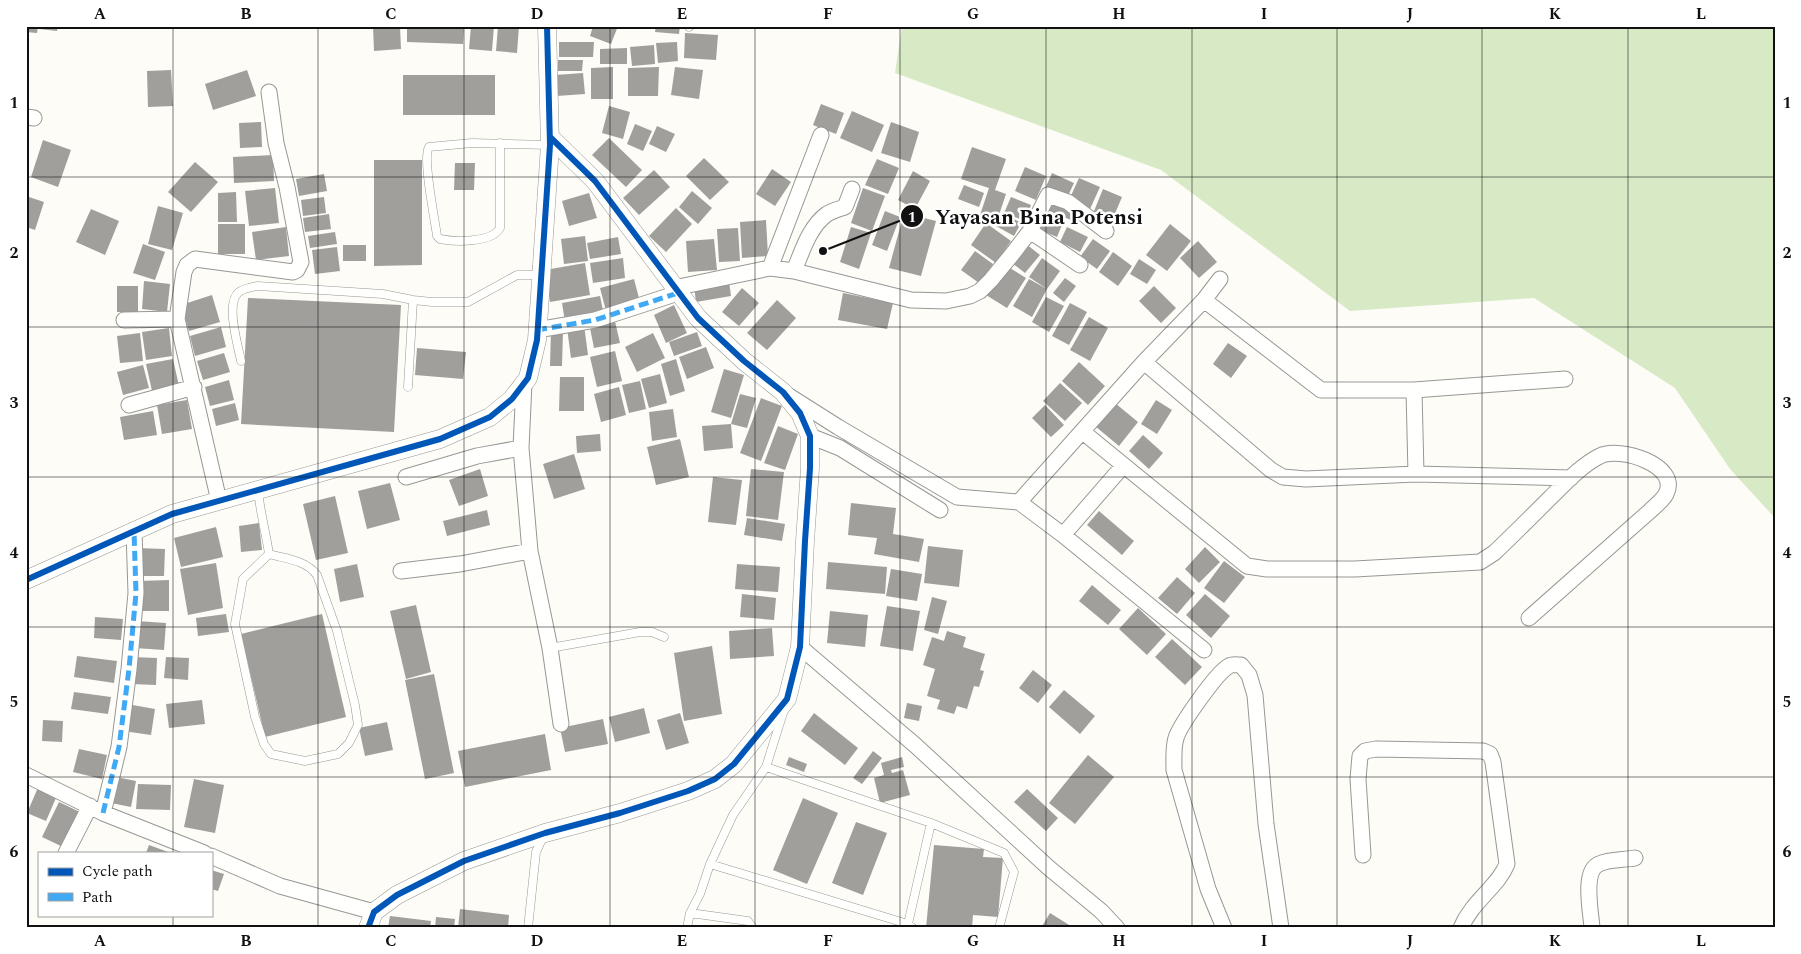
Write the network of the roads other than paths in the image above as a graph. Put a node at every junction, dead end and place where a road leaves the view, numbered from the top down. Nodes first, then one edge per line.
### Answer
1 (547, 26) edge
2 (269, 92) dead end
3 (821, 135) dead end
4 (550, 141) junction
5 (500, 143) junction
6 (852, 189) dead end
7 (1030, 231) junction
8 (1106, 231) dead end
9 (1080, 265) dead end
10 (770, 268) junction
11 (794, 271) junction
12 (541, 275) junction
13 (1220, 279) dead end
14 (676, 290) junction
15 (413, 300) junction
16 (1204, 300) junction
17 (177, 319) junction
18 (124, 320) dead end
19 (537, 330) junction
20 (242, 361) dead end
21 (1144, 362) junction
22 (1565, 379) dead end
23 (524, 383) junction
24 (194, 387) junction
25 (408, 387) dead end
26 (1414, 390) junction
27 (784, 392) junction
28 (129, 406) dead end
29 (1083, 432) junction
30 (810, 436) junction
31 (520, 448) junction
32 (1123, 466) junction
33 (1416, 474) junction
34 (406, 477) dead end
35 (1571, 478) junction
36 (258, 490) junction
37 (219, 501) junction
38 (1019, 502) junction
39 (940, 510) dead end
40 (134, 531) junction
41 (1063, 535) junction
42 (530, 551) junction
43 (269, 554) junction
44 (401, 571) dead end
45 (26, 580) edge
46 (1529, 618) dead end
47 (664, 637) dead end
48 (800, 647) junction
49 (550, 648) junction
50 (1204, 650) dead end
51 (787, 699) junction
52 (562, 724) dead end
53 (766, 767) junction
54 (26, 774) edge
55 (97, 810) junction
56 (931, 823) junction
57 (545, 833) junction
58 (67, 852) edge
59 (202, 852) edge
60 (1363, 855) dead end
61 (212, 856) edge
62 (1635, 858) dead end
63 (710, 864) junction
64 (690, 913) junction
65 (371, 920) edge
66 (910, 926) edge
67 (528, 928) edge
68 (687, 928) edge
69 (753, 928) edge
70 (1000, 928) edge
71 (1117, 928) edge
72 (1224, 928) edge
73 (1281, 928) edge
74 (1461, 928) edge
75 (1592, 928) edge

1 - 4 street
2 - 17 street
3 - 10 street
4 - 5 lane
4 - 12 street
4 - 14 street
5 - 5 lane
6 - 11 street
7 - 8 street
7 - 9 street
7 - 11 street
10 - 11 street
10 - 14 street
12 - 15 lane
12 - 19 street
13 - 16 street
14 - 19 street
14 - 27 street
15 - 20 lane
15 - 25 lane
16 - 21 street
16 - 26 street
17 - 18 street
17 - 24 street
19 - 23 street
21 - 29 street
21 - 33 street
22 - 26 street
23 - 31 street
23 - 36 street
24 - 28 street
24 - 37 street
26 - 33 street
27 - 30 street
27 - 38 street
29 - 32 street
29 - 38 street
30 - 39 street
30 - 48 street
31 - 34 street
31 - 42 street
32 - 35 street
32 - 41 street
33 - 35 street
35 - 46 street
36 - 37 street
36 - 43 lane
37 - 40 street
38 - 41 street
40 - 45 street
40 - 55 street
41 - 50 street
42 - 44 street
42 - 49 street
43 - 43 lane
47 - 49 lane
48 - 51 street
48 - 71 street
49 - 52 street
51 - 53 lane
51 - 57 street
53 - 56 lane
53 - 63 lane
54 - 55 street
55 - 58 street
55 - 59 street
56 - 66 lane
56 - 70 lane
57 - 65 street
57 - 67 lane
60 - 74 street
61 - 65 street
62 - 75 street
63 - 64 lane
63 - 66 lane
64 - 68 lane
64 - 69 lane
72 - 73 street

